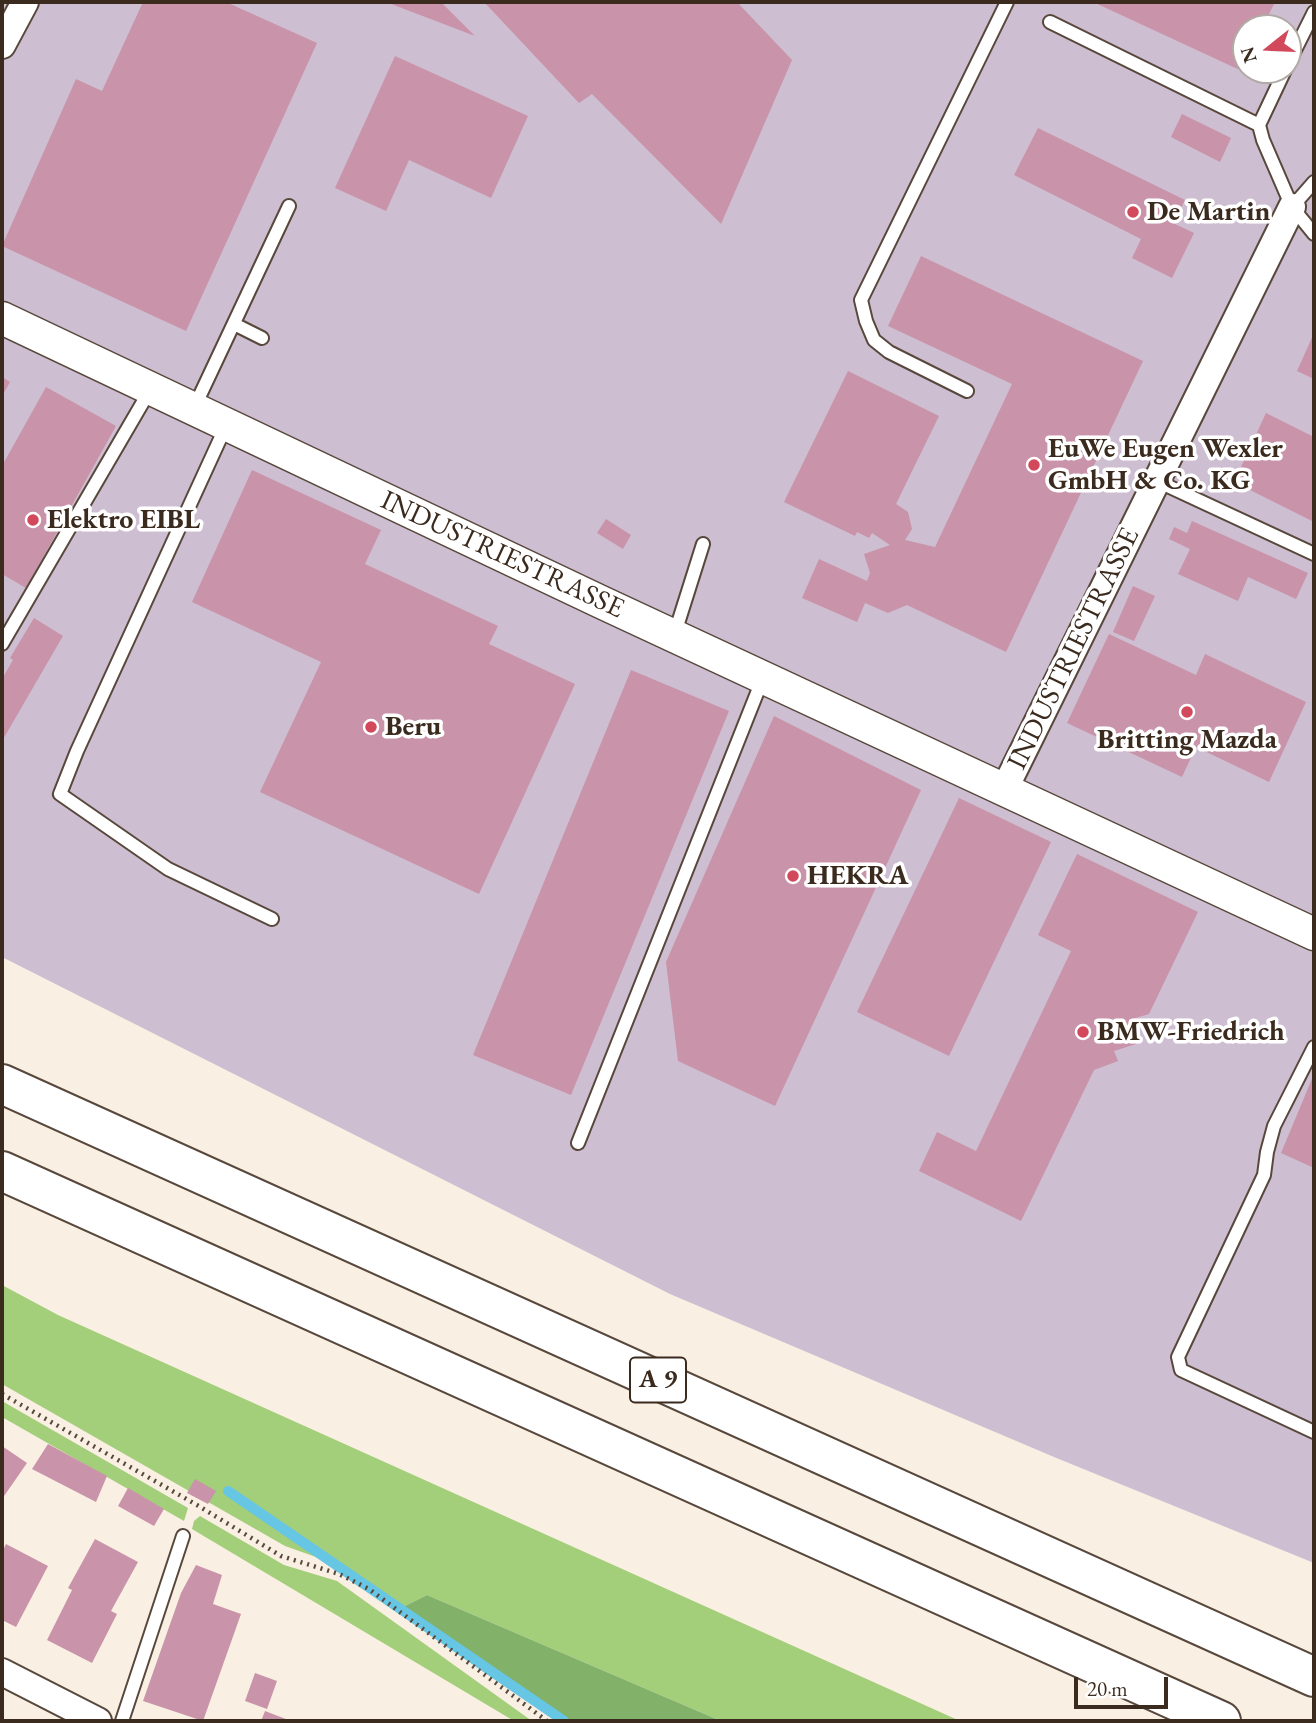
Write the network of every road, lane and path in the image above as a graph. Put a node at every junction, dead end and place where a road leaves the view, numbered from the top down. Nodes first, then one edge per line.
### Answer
1 (25, 2) edge
2 (1007, 2) edge
3 (1314, 12) edge
4 (1050, 22) dead end
5 (1302, 36) edge
6 (2, 45) edge
7 (1278, 84) edge
8 (1259, 125) junction
9 (1314, 181) edge
10 (289, 206) dead end
11 (1293, 207) junction
12 (1314, 234) edge
13 (2, 318) edge
14 (234, 324) junction
15 (262, 338) dead end
16 (150, 389) junction
17 (967, 391) dead end
18 (193, 410) junction
19 (226, 425) junction
20 (1157, 481) junction
21 (703, 544) dead end
22 (1314, 554) edge
23 (674, 636) junction
24 (2, 644) edge
25 (763, 677) junction
26 (1004, 790) junction
27 (272, 919) dead end
28 (1314, 934) edge
29 (1314, 1047) edge
30 (2, 1084) edge
31 (578, 1143) dead end
32 (2, 1171) edge
33 (2, 1394) edge
34 (1314, 1432) edge
35 (183, 1536) dead end
36 (2, 1672) edge
37 (1314, 1677) edge
38 (98, 1721) edge
39 (122, 1721) edge
40 (547, 1721) edge
41 (1221, 1721) edge

1 - 6 street
2 - 17 lane
3 - 5 lane
4 - 8 lane
7 - 8 lane
8 - 11 lane
9 - 11 lane
10 - 14 lane
11 - 12 lane
11 - 20 street, INDUSTRIESTRASSE
13 - 16 street, INDUSTRIESTRASSE
14 - 15 lane
14 - 18 lane
16 - 18 street, INDUSTRIESTRASSE
16 - 24 lane
18 - 19 street, INDUSTRIESTRASSE
19 - 23 street, INDUSTRIESTRASSE
19 - 27 lane
20 - 22 lane
20 - 26 street, INDUSTRIESTRASSE
21 - 23 lane
23 - 25 street, INDUSTRIESTRASSE
25 - 26 street, INDUSTRIESTRASSE
25 - 31 lane
26 - 28 street, INDUSTRIESTRASSE
29 - 34 lane
30 - 37 highway, A 9
32 - 41 highway
33 - 40 path
35 - 39 lane
36 - 38 street

